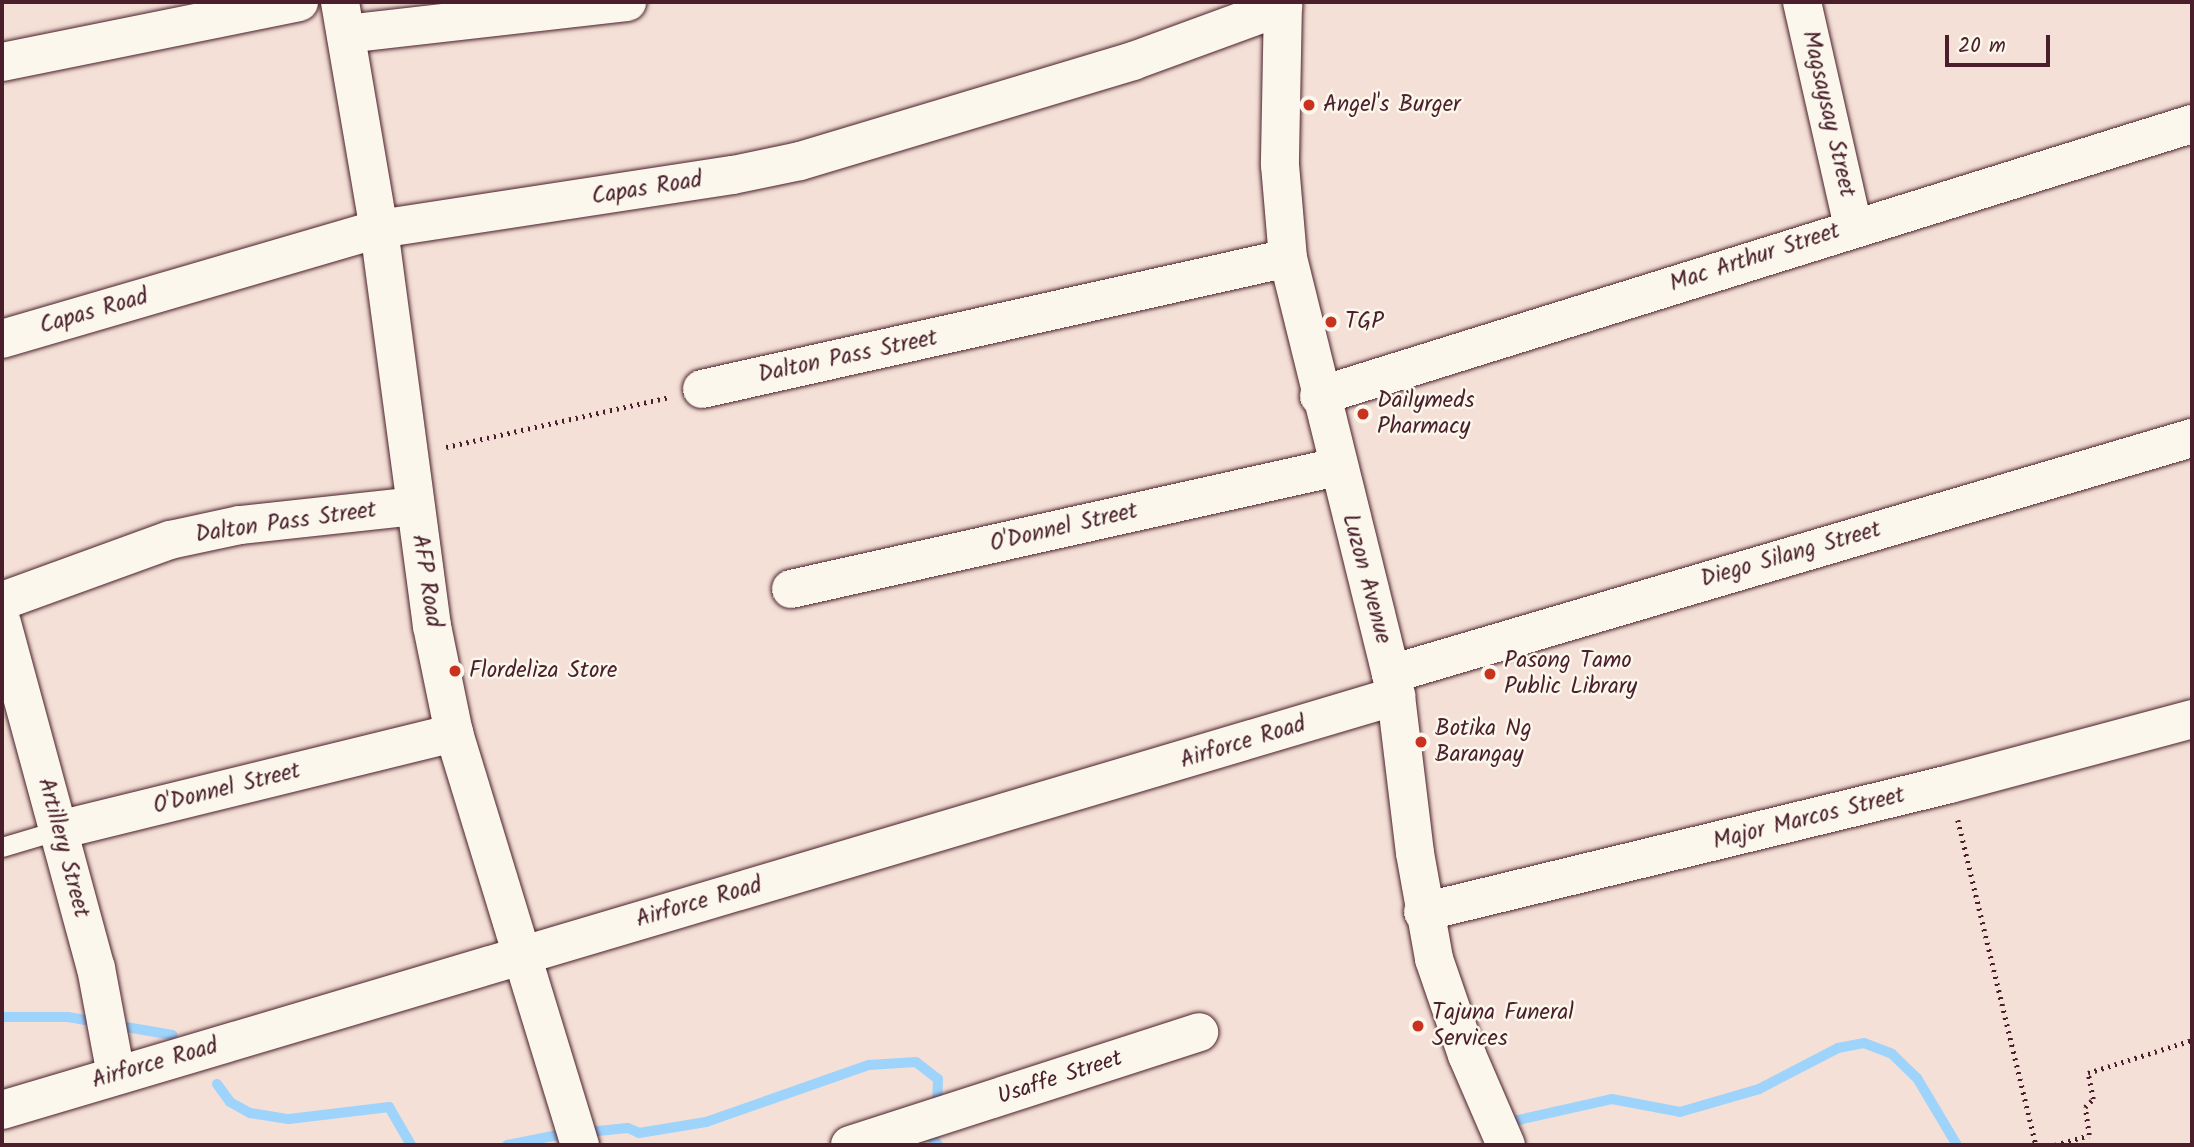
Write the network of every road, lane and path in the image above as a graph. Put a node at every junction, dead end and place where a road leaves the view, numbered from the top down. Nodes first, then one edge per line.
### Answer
1 (299, 2) edge
2 (626, 2) edge
3 (1802, 2) edge
4 (1283, 4) edge
5 (343, 18) edge
6 (2, 62) edge
7 (2192, 124) edge
8 (1853, 226) junction
9 (379, 229) junction
10 (1288, 258) junction
11 (2, 339) edge
12 (702, 389) joint
13 (1319, 396) junction
14 (2192, 438) edge
15 (407, 455) junction
16 (1337, 467) junction
17 (414, 506) junction
18 (791, 589) dead end
19 (2, 601) edge
20 (2, 623) edge
21 (1394, 685) junction
22 (2192, 719) edge
23 (454, 733) junction
24 (1950, 784) junction
25 (59, 830) junction
26 (2, 847) edge
27 (1423, 912) junction
28 (519, 957) junction
29 (1199, 1032) dead end
30 (2192, 1040) edge
31 (113, 1059) junction
32 (2, 1110) edge
33 (580, 1145) edge
34 (850, 1145) edge
35 (1506, 1145) edge
36 (2036, 1145) edge
37 (2055, 1145) edge

1 - 6 street
2 - 5 street
3 - 8 street, Magsaysay Street
4 - 9 street, Capas Road
4 - 10 street, Luzon Avenue
5 - 9 street, AFP Road
7 - 8 street, Mac Arthur Street
8 - 13 street, Mac Arthur Street
9 - 11 street, Capas Road
9 - 15 street, AFP Road
10 - 12 street, Dalton Pass Street
10 - 13 street, Luzon Avenue
12 - 15 path
13 - 16 street, Luzon Avenue
14 - 21 street, Diego Silang Street
15 - 17 street, AFP Road
16 - 18 street, O'Donnel Street
16 - 21 street, Luzon Avenue
17 - 19 street, Dalton Pass Street
17 - 23 street, AFP Road
20 - 25 street, Artillery Street
21 - 27 street, Luzon Avenue
21 - 28 street, Airforce Road
22 - 24 street, Major Marcos Street
23 - 25 street, O'Donnel Street
23 - 28 street, AFP Road
24 - 27 street, Major Marcos Street
24 - 36 path
25 - 26 lane, O'Donnel Street
25 - 31 street, Artillery Street
27 - 35 street, Luzon Avenue
28 - 31 street, Airforce Road
28 - 33 street, AFP Road
29 - 34 street, Usaffe Street
30 - 37 path
31 - 32 street, Airforce Road

